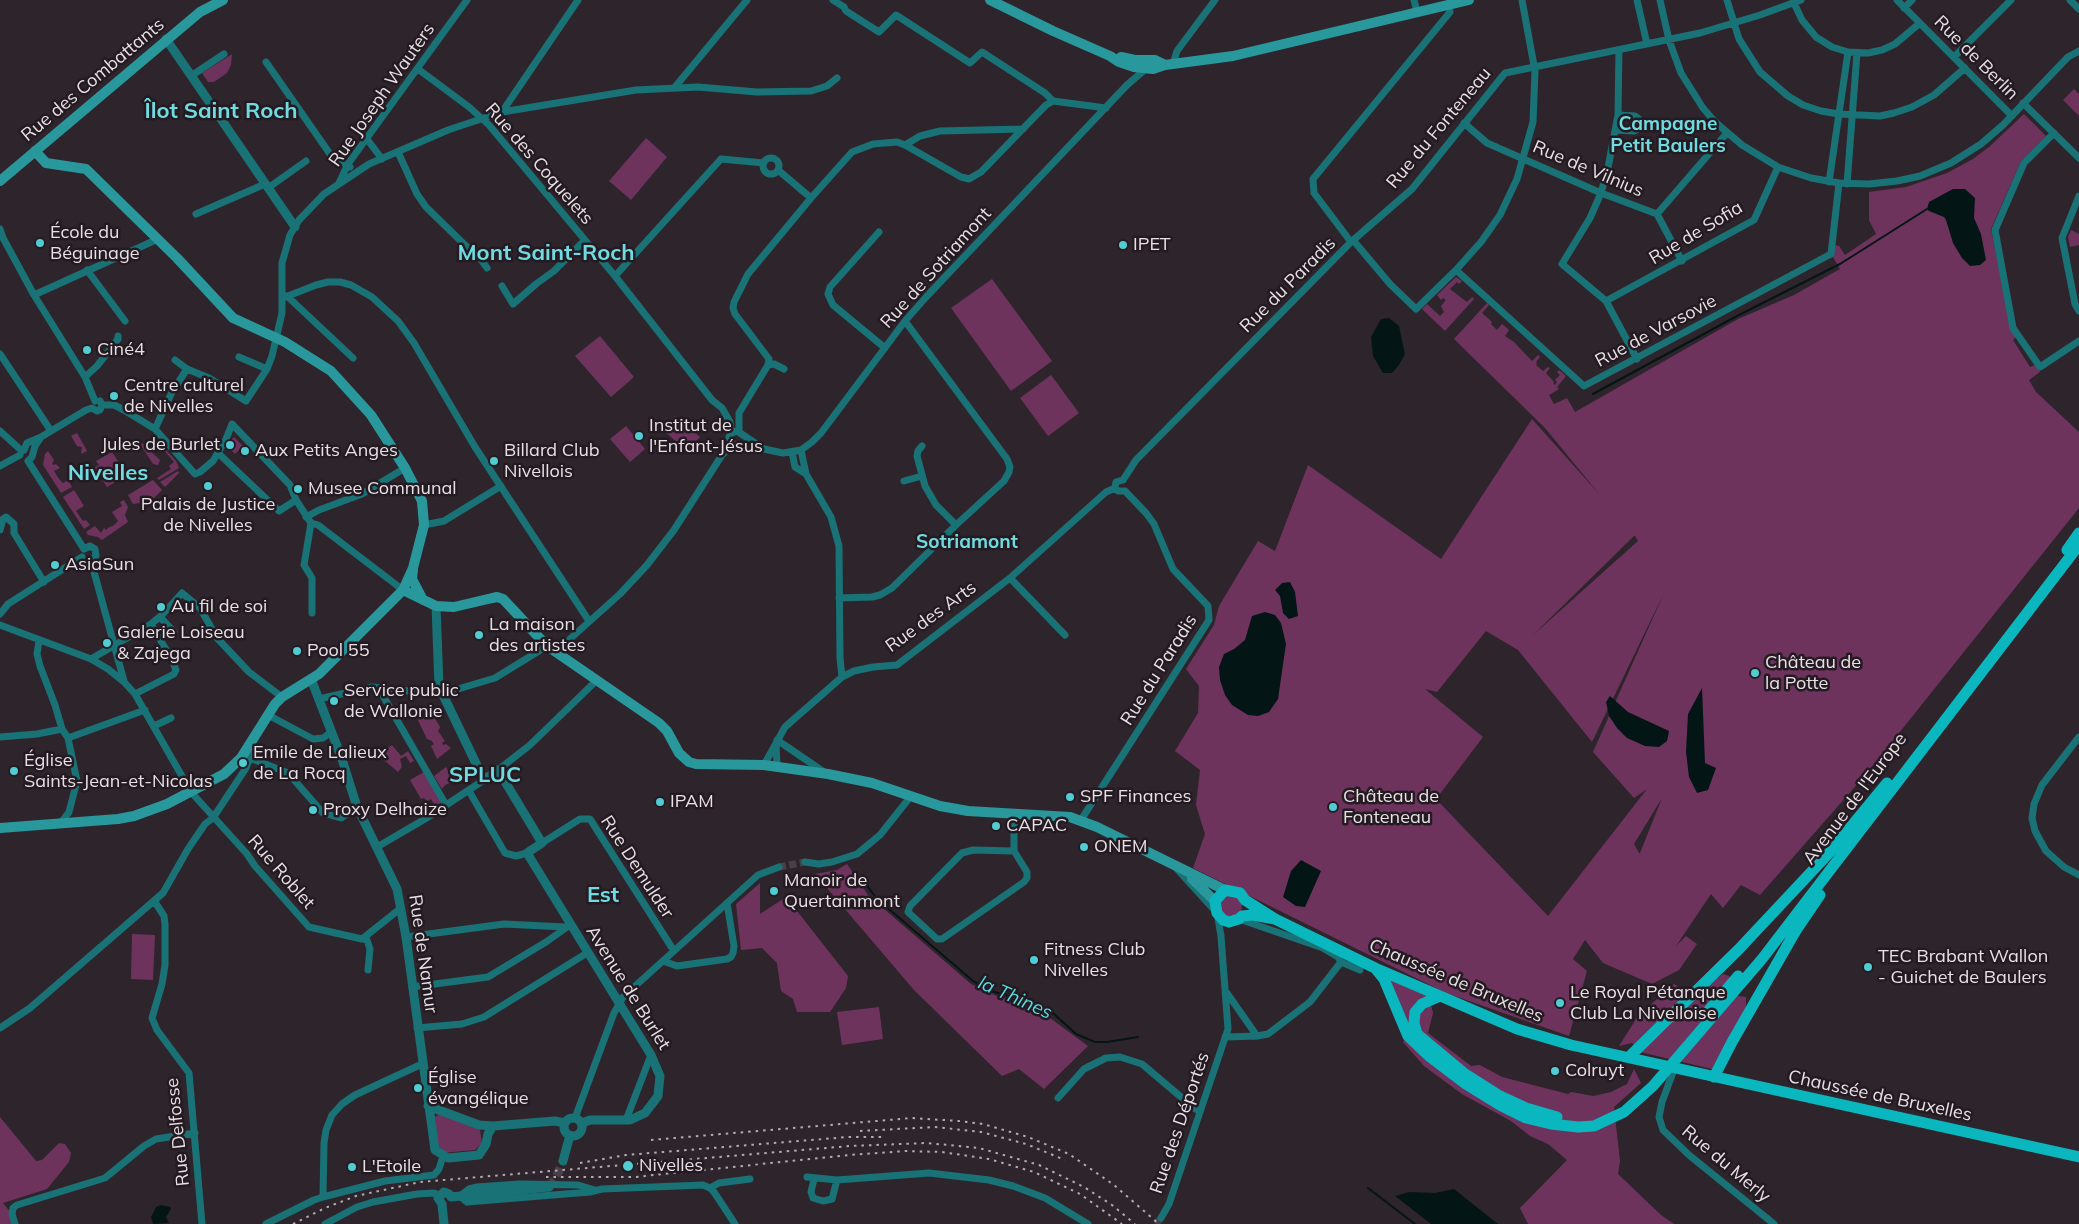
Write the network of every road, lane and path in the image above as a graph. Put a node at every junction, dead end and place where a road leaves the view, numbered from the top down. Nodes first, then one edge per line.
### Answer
1 (467, 0) edge
2 (578, 0) edge
3 (747, 0) edge
4 (833, 0) edge
5 (990, 0) edge
6 (1215, 0) edge
7 (1414, 0) edge
8 (1469, 0) edge
9 (1522, 0) edge
10 (1637, 0) edge
11 (1660, 0) edge
12 (1728, 0) edge
13 (1897, 0) edge
14 (1912, 0) edge
15 (2011, 0) edge
16 (2070, 0) edge
17 (216, 2) edge
18 (1797, 2) edge
19 (1449, 4) junction
20 (1904, 8) junction
21 (2079, 9) edge
22 (1417, 11) junction
23 (1735, 23) junction
24 (1920, 23) junction
25 (166, 39) junction
26 (1669, 40) junction
27 (1647, 44) junction
28 (1618, 50) junction
29 (2079, 51) edge
30 (1848, 52) junction
31 (1857, 53) junction
32 (224, 54) dead end
33 (1954, 58) junction
34 (266, 62) dead end
35 (1134, 64) junction
36 (1148, 64) junction
37 (1169, 64) junction
38 (1534, 67) junction
39 (1965, 68) junction
40 (418, 69) junction
41 (191, 76) junction
42 (837, 78) dead end
43 (1128, 85) junction
44 (675, 87) junction
45 (1053, 101) junction
46 (2024, 103) junction
47 (1106, 108) junction
48 (502, 112) junction
49 (1839, 114) junction
50 (1618, 115) junction
51 (1853, 115) junction
52 (2012, 116) junction
53 (484, 118) junction
54 (1464, 123) junction
55 (1023, 129) junction
56 (1616, 130) junction
57 (1727, 133) junction
58 (2054, 133) junction
59 (367, 138) junction
60 (906, 145) junction
61 (35, 151) junction
62 (356, 152) junction
63 (398, 152) junction
64 (1524, 158) junction
65 (2079, 158) edge
66 (382, 159) junction
67 (306, 161) dead end
68 (348, 164) junction
69 (366, 166) junction
70 (1778, 167) junction
71 (355, 173) junction
72 (0, 181) edge
73 (1829, 182) junction
74 (1839, 183) junction
75 (1847, 184) junction
76 (336, 185) junction
77 (267, 186) junction
78 (1601, 193) junction
79 (2079, 196) edge
80 (810, 198) junction
81 (196, 214) dead end
82 (1656, 214) junction
83 (294, 227) junction
84 (0, 229) edge
85 (879, 232) dead end
86 (158, 239) junction
87 (585, 240) junction
88 (1352, 241) junction
89 (1682, 260) junction
90 (487, 268) dead end
91 (87, 270) junction
92 (1456, 270) junction
93 (615, 276) junction
94 (502, 286) dead end
95 (34, 295) junction
96 (285, 297) junction
97 (1606, 301) junction
98 (2079, 311) edge
99 (125, 321) dead end
100 (905, 322) junction
101 (118, 336) dead end
102 (276, 338) junction
103 (2079, 341) edge
104 (885, 348) junction
105 (0, 354) edge
106 (240, 357) dead end
107 (353, 358) dead end
108 (1637, 359) junction
109 (174, 360) dead end
110 (768, 364) junction
111 (187, 369) junction
112 (784, 369) dead end
113 (267, 370) junction
114 (85, 377) junction
115 (97, 404) junction
116 (739, 413) junction
117 (730, 422) junction
118 (155, 429) junction
119 (0, 430) edge
120 (51, 431) junction
121 (731, 433) junction
122 (741, 433) junction
123 (41, 437) junction
124 (736, 444) junction
125 (922, 446) dead end
126 (764, 449) junction
127 (801, 450) junction
128 (22, 452) junction
129 (792, 452) junction
130 (32, 453) junction
131 (218, 453) junction
132 (28, 461) junction
133 (0, 466) edge
134 (405, 468) junction
135 (806, 474) junction
136 (922, 476) junction
137 (1123, 480) junction
138 (904, 481) dead end
139 (501, 486) junction
140 (1115, 488) junction
141 (1125, 491) junction
142 (296, 500) junction
143 (309, 520) junction
144 (424, 525) junction
145 (956, 525) junction
146 (0, 531) edge
147 (14, 533) junction
148 (2079, 533) edge
149 (2079, 545) edge
150 (84, 548) junction
151 (82, 557) junction
152 (91, 561) junction
153 (414, 568) junction
154 (1010, 578) junction
155 (44, 582) junction
156 (403, 590) junction
157 (839, 598) junction
158 (0, 600) edge
159 (423, 601) junction
160 (8, 604) junction
161 (436, 606) junction
162 (312, 613) dead end
163 (0, 614) edge
164 (160, 617) junction
165 (590, 620) junction
166 (151, 624) junction
167 (0, 625) edge
168 (174, 632) dead end
169 (1065, 635) dead end
170 (40, 640) junction
171 (114, 645) junction
172 (547, 646) junction
173 (558, 653) junction
174 (92, 659) junction
175 (842, 677) junction
176 (311, 679) junction
177 (597, 680) junction
178 (124, 682) junction
179 (385, 688) junction
180 (442, 693) junction
181 (136, 694) junction
182 (282, 697) junction
183 (319, 699) junction
184 (145, 710) junction
185 (268, 715) junction
186 (170, 718) dead end
187 (154, 726) junction
188 (62, 729) junction
189 (330, 733) junction
190 (0, 736) edge
191 (2079, 737) edge
192 (68, 738) junction
193 (777, 742) junction
194 (249, 744) junction
195 (250, 758) junction
196 (1908, 759) junction
197 (764, 765) junction
198 (777, 766) junction
199 (498, 770) junction
200 (828, 774) junction
201 (484, 780) junction
202 (469, 791) junction
203 (191, 792) junction
204 (911, 796) junction
205 (446, 805) junction
206 (357, 807) junction
207 (1014, 813) junction
208 (1873, 814) junction
209 (213, 818) junction
210 (1081, 820) junction
211 (60, 824) junction
212 (0, 828) edge
213 (542, 843) junction
214 (377, 847) junction
215 (1014, 851) junction
216 (527, 853) junction
217 (806, 862) tunnel mouth
218 (1174, 866) junction
219 (779, 867) tunnel mouth
220 (1187, 872) junction
221 (2079, 875) edge
222 (1225, 890) junction
223 (1245, 900) junction
224 (155, 902) junction
225 (727, 903) junction
226 (1216, 907) junction
227 (401, 908) junction
228 (1237, 919) junction
229 (1275, 919) junction
230 (568, 926) junction
231 (1222, 936) junction
232 (406, 937) junction
233 (363, 939) junction
234 (674, 951) junction
235 (587, 953) junction
236 (663, 961) junction
237 (1341, 962) junction
238 (1360, 964) junction
239 (1375, 968) junction
240 (368, 970) dead end
241 (412, 987) junction
242 (1227, 993) junction
243 (1440, 996) junction
244 (619, 1004) junction
245 (0, 1028) edge
246 (417, 1028) junction
247 (1225, 1036) junction
248 (1257, 1036) junction
249 (650, 1056) junction
250 (1629, 1057) junction
251 (422, 1064) junction
252 (1675, 1067) junction
253 (1714, 1077) junction
254 (1652, 1082) junction
255 (1058, 1098) dead end
256 (428, 1106) junction
257 (1200, 1111) junction
258 (579, 1120) junction
259 (626, 1120) junction
260 (565, 1123) junction
261 (490, 1130) junction
262 (195, 1133) junction
263 (570, 1135) junction
264 (443, 1156) junction
265 (2079, 1157) edge
266 (563, 1161) tunnel mouth
267 (750, 1179) dead end
268 (837, 1180) junction
269 (563, 1184) junction
270 (549, 1187) dead end
271 (710, 1188) junction
272 (595, 1190) junction
273 (566, 1194) junction
274 (456, 1196) junction
275 (323, 1197) junction
276 (440, 1200) junction
277 (1161, 1218) tunnel mouth
278 (15, 1224) edge
279 (202, 1224) edge
280 (266, 1224) edge
281 (325, 1224) edge
282 (444, 1224) edge
283 (735, 1224) edge
284 (1088, 1224) edge
285 (1774, 1224) edge

1 - 40 street, Rue Joseph Wauters
2 - 48 street
3 - 44 street
4 - 45 street
5 - 35 main road
6 - 37 street
7 - 22 street
8 - 19 main road
9 - 38 street
10 - 27 street
11 - 26 street
12 - 23 street
13 - 20 street, Rue de Berlin
14 - 20 street
15 - 33 street
16 - 21 street
17 - 25 main road, Rue des Combattants
18 - 23 street
18 - 30 street
19 - 22 main road
19 - 88 street, Rue du Paradis
20 - 24 street, Rue de Berlin
22 - 37 main road
23 - 26 street
23 - 49 street
24 - 31 street
24 - 33 street, Rue de Berlin
25 - 41 street
25 - 61 main road, Rue des Combattants
26 - 27 street, Rue du Fonteneau
26 - 57 street
27 - 28 street, Rue du Fonteneau
28 - 38 street, Rue du Fonteneau
28 - 50 street
29 - 46 street
30 - 31 street
30 - 49 street
31 - 51 street
32 - 41 street
33 - 39 street, Rue de Berlin
34 - 68 street
35 - 36 main road
35 - 43 street, Rue de Sotriamont
36 - 37 main road
36 - 43 street, Rue de Sotriamont
38 - 54 street, Rue du Fonteneau
38 - 64 street
39 - 51 street
39 - 52 street, Rue de Berlin
40 - 53 street, Rue des Coquelets
40 - 59 street, Rue Joseph Wauters
41 - 77 street
42 - 44 street
43 - 47 street, Rue de Sotriamont
44 - 48 street
45 - 47 street
45 - 55 street
46 - 52 street
46 - 58 street
47 - 100 street, Rue de Sotriamont
48 - 53 street
49 - 51 street
49 - 73 street
50 - 56 street
50 - 56 street
51 - 75 street
52 - 75 street
53 - 63 street
53 - 87 street, Rue des Coquelets
54 - 64 street, Rue de Vilnius
54 - 88 street, Rue du Fonteneau
55 - 60 street
55 - 60 street
56 - 78 street
57 - 70 street
57 - 82 street
58 - 65 street
58 - 103 street
59 - 62 street, Rue Joseph Wauters
59 - 66 street
60 - 80 street
61 - 72 main road, Rue des Combattants
61 - 86 main road
62 - 68 street, Rue Joseph Wauters
62 - 69 street
63 - 66 street
63 - 90 street
64 - 78 street, Rue de Vilnius
64 - 92 street
66 - 69 street
67 - 77 street
68 - 71 street
68 - 76 street, Rue Joseph Wauters
69 - 71 street
70 - 73 street
70 - 89 street, Rue de Sofia
71 - 76 street
73 - 74 street
74 - 75 street
74 - 108 street, Rue de Varsovie
76 - 83 street
77 - 81 street
77 - 83 street
78 - 82 street, Rue de Vilnius
78 - 97 street
79 - 98 street
80 - 93 street
80 - 110 street
82 - 89 street, Rue de Vilnius
83 - 96 street
84 - 95 street
85 - 104 street
86 - 91 street
86 - 102 main road
87 - 93 street, Rue des Coquelets
87 - 94 street
88 - 92 street
88 - 137 street, Rue du Paradis
89 - 97 street, Rue de Sofia
91 - 95 street
91 - 99 street
92 - 108 street, Rue de Varsovie
93 - 117 street, Rue des Coquelets
95 - 114 street
96 - 102 street
96 - 107 street
96 - 139 street
97 - 108 street
100 - 104 street, Rue de Sotriamont
100 - 145 street
101 - 114 street
102 - 113 street
102 - 134 main road
104 - 127 street, Rue de Sotriamont
105 - 120 street
106 - 113 street
109 - 111 street
110 - 112 street
110 - 116 street
111 - 113 street
111 - 118 street
114 - 115 street
115 - 118 street
115 - 120 street
116 - 117 street
116 - 122 street
117 - 121 street
118 - 131 street
119 - 128 street
120 - 123 street
121 - 122 street
121 - 124 street
122 - 124 street
122 - 126 street, Rue de Sotriamont
123 - 128 street
123 - 130 street
124 - 126 street, Rue de Sotriamont
124 - 165 street
125 - 136 street
126 - 129 street, Rue de Sotriamont
127 - 129 street, Rue de Sotriamont
127 - 135 street
128 - 130 street
128 - 132 street
128 - 133 street
129 - 135 street
130 - 132 street
131 - 142 street
131 - 142 street
132 - 150 street
134 - 143 street
134 - 144 main road
135 - 157 street
136 - 138 street
136 - 145 street
137 - 140 street, Rue du Paradis
137 - 141 street
139 - 144 street
139 - 165 street
140 - 141 street, Rue du Paradis
140 - 154 street, Rue des Arts
141 - 210 street, Rue du Paradis
142 - 143 street
143 - 156 street
143 - 162 street
144 - 153 main road
145 - 157 street
146 - 147 street
146 - 147 street
147 - 155 street
148 - 196 main road, Avenue de l'Europe
149 - 208 main road, Avenue de l'Europe
150 - 151 street
150 - 152 street
151 - 152 street
151 - 155 street
152 - 171 street
153 - 156 main road
153 - 159 main road
154 - 169 street
154 - 175 street, Rue des Arts
155 - 160 street
156 - 159 main road
156 - 176 main road
157 - 175 street
158 - 160 street
159 - 161 main road
160 - 163 street
161 - 172 main road
161 - 180 street
164 - 166 street
164 - 168 street
164 - 182 street
165 - 173 street
166 - 171 street
166 - 181 street
167 - 170 street, Rue Roblet
170 - 174 street, Rue Roblet
170 - 188 street
171 - 174 street
171 - 178 street
172 - 173 main road
172 - 180 street
173 - 177 main road
174 - 178 street, Rue Roblet
175 - 193 street, Rue des Arts
176 - 182 main road
176 - 183 street, Rue de Namur
177 - 197 main road
177 - 199 street
178 - 181 street, Rue Roblet
179 - 180 street
179 - 183 street
179 - 205 street
180 - 201 street
181 - 184 street, Rue Roblet
182 - 185 main road
183 - 189 street, Rue de Namur
184 - 187 street, Rue Roblet
184 - 192 street
185 - 189 street
185 - 194 main road
186 - 187 street
187 - 203 street, Rue Roblet
188 - 190 street
188 - 192 street
189 - 206 street, Rue de Namur
191 - 221 street
192 - 211 street
193 - 197 street, Rue des Arts
193 - 198 street
193 - 200 street
194 - 195 street
194 - 203 main road
195 - 206 street
195 - 209 street
196 - 250 main road
196 - 254 main road, Avenue de l'Europe
197 - 198 main road
198 - 200 main road
199 - 201 street
199 - 213 street
200 - 204 main road
201 - 202 street
202 - 205 street
202 - 216 street
203 - 209 street, Rue Roblet
203 - 211 main road
204 - 207 main road
204 - 217 street
205 - 214 street
206 - 214 street, Rue de Namur
207 - 210 main road
207 - 215 street
208 - 253 main road
208 - 254 main road, Avenue de l'Europe
209 - 224 street
209 - 233 street, Rue Roblet
210 - 218 main road
211 - 212 main road
213 - 216 street
213 - 234 street, Rue Demulder
214 - 227 street, Rue de Namur
215 - 215 street
216 - 230 street, Avenue de Burlet
218 - 220 main road
218 - 226 street
219 - 225 street
220 - 222 main road
220 - 226 main road
222 - 223 main road
222 - 226 main road
223 - 228 main road
223 - 229 main road
224 - 245 street
224 - 262 street, Rue Delfosse
225 - 234 street
225 - 236 street
226 - 228 main road
226 - 231 street, Rue des Déportés
227 - 232 street, Rue de Namur
227 - 233 street
228 - 229 main road
228 - 231 street
228 - 237 street, Chaussée de Bruxelles
229 - 238 main road, Chaussée de Bruxelles
230 - 232 street
230 - 235 street, Avenue de Burlet
230 - 241 street
231 - 242 street, Rue des Déportés
232 - 241 street, Rue de Namur
233 - 240 street
234 - 236 street
235 - 244 street, Avenue de Burlet
235 - 246 street
236 - 244 street
237 - 238 street, Chaussée de Bruxelles
237 - 248 street
238 - 239 main road, Chaussée de Bruxelles
239 - 243 main road, Chaussée de Bruxelles
239 - 254 main road
241 - 246 street, Rue de Namur
242 - 247 street, Rue des Déportés
242 - 248 street
243 - 250 main road, Chaussée de Bruxelles
243 - 254 main road
244 - 249 street, Avenue de Burlet
244 - 258 street
246 - 251 street, Rue de Namur
247 - 248 street
247 - 257 street, Rue des Déportés
249 - 259 street
249 - 259 street, Avenue de Burlet
250 - 252 main road, Chaussée de Bruxelles
251 - 256 street, Rue de Namur
251 - 275 street
252 - 253 main road, Chaussée de Bruxelles
252 - 285 street, Rue du Merly
253 - 265 main road, Chaussée de Bruxelles
255 - 257 street
256 - 261 street
256 - 264 street, Rue de Namur
257 - 277 street, Rue des Déportés
258 - 259 street, Avenue de Burlet
258 - 260 street
258 - 263 street
260 - 261 street
260 - 263 street
261 - 264 street
262 - 278 street
262 - 279 street, Rue Delfosse
263 - 266 street
264 - 275 street
267 - 271 street
268 - 268 street
268 - 284 street
269 - 272 street
269 - 273 street
269 - 274 street
270 - 274 street
271 - 272 street
271 - 283 street
272 - 273 street
273 - 274 street
274 - 276 street
275 - 280 street
276 - 281 street
276 - 282 street

